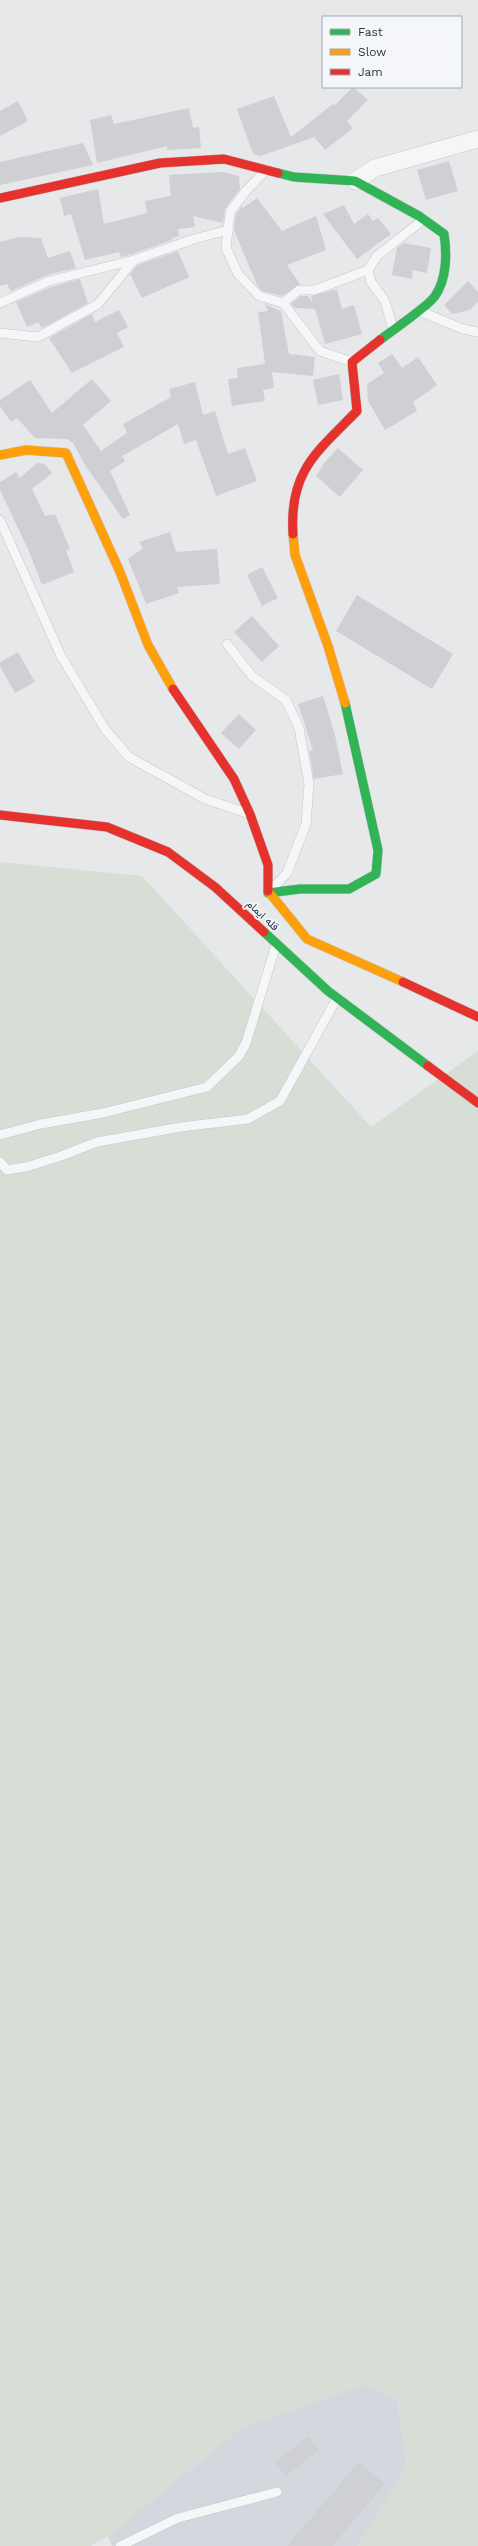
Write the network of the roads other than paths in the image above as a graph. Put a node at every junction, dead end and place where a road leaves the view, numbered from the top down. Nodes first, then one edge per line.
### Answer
1 (478, 140) edge
2 (266, 170) junction
3 (356, 181) junction
4 (0, 198) edge
5 (424, 219) junction
6 (228, 230) junction
7 (134, 260) junction
8 (368, 270) junction
9 (0, 303) edge
10 (283, 303) junction
11 (418, 311) junction
12 (393, 330) junction
13 (478, 332) edge
14 (0, 333) edge
15 (352, 362) junction
16 (0, 455) edge
17 (0, 520) edge
18 (227, 644) dead end
19 (250, 814) junction
20 (0, 815) edge
21 (268, 893) junction
22 (277, 944) junction
23 (337, 998) junction
24 (478, 1017) edge
25 (478, 1103) edge
26 (0, 1135) edge
27 (0, 1162) edge
28 (276, 2492) dead end
29 (120, 2546) edge

1 - 3 street
2 - 3 street
2 - 4 street
2 - 6 lane
3 - 5 street
5 - 8 lane
5 - 11 street
6 - 7 lane
6 - 10 lane
7 - 9 lane
7 - 14 lane
8 - 10 lane
8 - 12 lane
10 - 15 lane
11 - 12 street
11 - 13 lane
12 - 15 street
15 - 21 street
16 - 19 street
17 - 19 lane
18 - 21 lane
19 - 21 street
20 - 22 street, قله ایمام
21 - 24 street
22 - 23 street, قله ایمام
22 - 26 lane
23 - 25 street, قله ایمام
23 - 27 lane
28 - 29 lane

